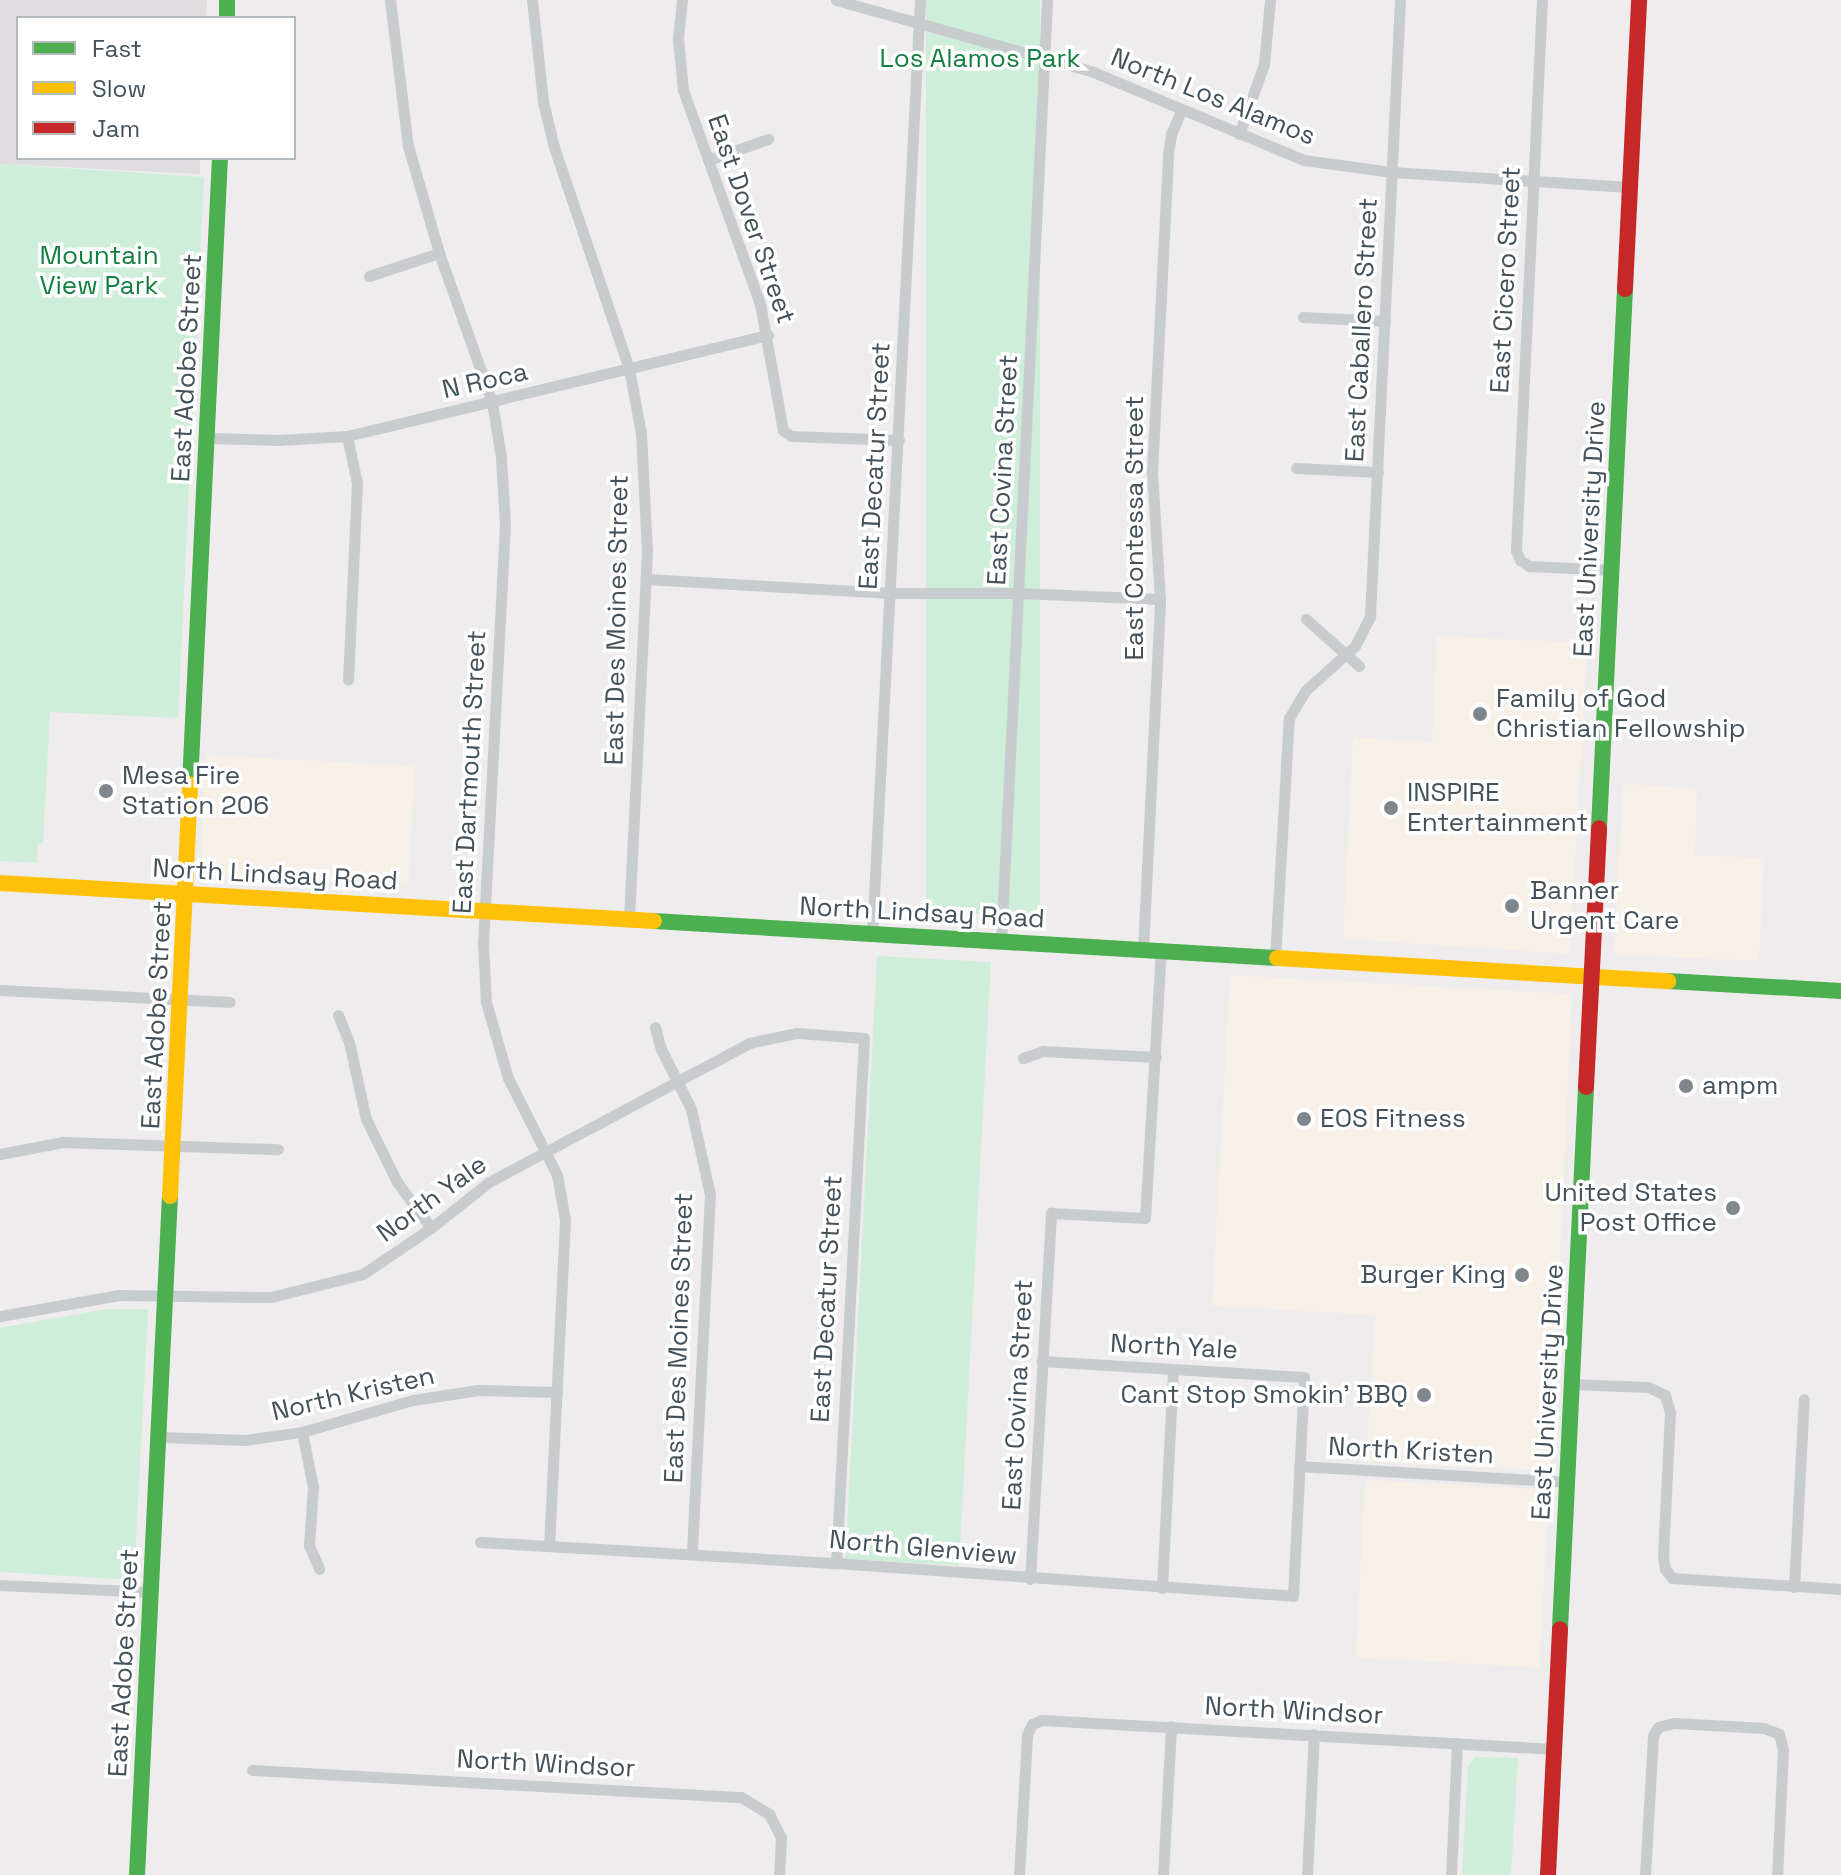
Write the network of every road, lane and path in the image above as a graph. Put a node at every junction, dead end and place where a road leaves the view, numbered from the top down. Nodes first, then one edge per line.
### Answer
1 (390, 0) edge
2 (532, 0) edge
3 (682, 0) edge
4 (836, 0) edge
5 (920, 0) edge
6 (1047, 0) edge
7 (1270, 0) edge
8 (1400, 0) edge
9 (1542, 0) edge
10 (1639, 0) edge
11 (919, 25) junction
12 (1044, 58) junction
13 (1182, 109) junction
14 (1239, 134) junction
15 (768, 139) dead end
16 (220, 160) edge
17 (708, 160) junction
18 (1392, 172) junction
19 (1533, 181) junction
20 (1630, 187) junction
21 (439, 253) junction
22 (369, 276) dead end
23 (1303, 317) dead end
24 (1385, 321) junction
25 (768, 335) junction
26 (629, 369) junction
27 (492, 402) junction
28 (347, 436) junction
29 (208, 438) junction
30 (899, 440) junction
31 (1296, 468) dead end
32 (1378, 472) junction
33 (1612, 570) junction
34 (646, 579) junction
35 (891, 593) junction
36 (1019, 593) junction
37 (1160, 599) junction
38 (1306, 619) dead end
39 (1346, 655) junction
40 (1359, 666) dead end
41 (348, 680) dead end
42 (0, 883) edge
43 (187, 894) junction
44 (486, 912) junction
45 (629, 920) junction
46 (872, 935) junction
47 (1001, 942) junction
48 (1143, 950) junction
49 (1161, 951) junction
50 (1275, 958) junction
51 (1593, 976) junction
52 (0, 990) edge
53 (1841, 991) edge
54 (181, 999) junction
55 (230, 1002) dead end
56 (338, 1015) dead end
57 (655, 1027) dead end
58 (864, 1038) joint
59 (1156, 1057) junction
60 (1023, 1058) dead end
61 (677, 1080) junction
62 (174, 1144) junction
63 (278, 1149) dead end
64 (545, 1150) junction
65 (0, 1154) edge
66 (431, 1228) junction
67 (167, 1295) junction
68 (0, 1316) edge
69 (1041, 1361) junction
70 (1173, 1370) junction
71 (1572, 1384) junction
72 (557, 1392) junction
73 (1804, 1399) dead end
74 (302, 1432) junction
75 (159, 1437) junction
76 (1299, 1466) junction
77 (1568, 1482) junction
78 (480, 1542) dead end
79 (549, 1546) junction
80 (692, 1554) junction
81 (836, 1563) junction
82 (319, 1569) dead end
83 (1030, 1579) junction
84 (0, 1585) edge
85 (1794, 1587) junction
86 (1162, 1588) junction
87 (1841, 1589) edge
88 (152, 1592) junction
89 (1171, 1726) junction
90 (1314, 1734) junction
91 (1457, 1743) junction
92 (1554, 1749) junction
93 (252, 1770) dead end
94 (137, 1875) edge
95 (779, 1875) edge
96 (1019, 1875) edge
97 (1163, 1875) edge
98 (1307, 1875) edge
99 (1451, 1875) edge
100 (1548, 1875) edge
101 (1645, 1875) edge
102 (1777, 1875) edge

1 - 21 street, East Dartmouth Street
2 - 26 street, East Des Moines Street
3 - 17 street, East Dover Street
4 - 11 street, North Los Alamos
5 - 11 street, East Decatur Street
6 - 12 street, East Covina Street
7 - 14 street
8 - 18 street, East Caballero Street
9 - 19 street, East Cicero Street
10 - 20 main road, East University Drive
11 - 12 street, North Los Alamos
11 - 30 street, East Decatur Street
12 - 13 street, North Los Alamos
12 - 36 street, East Covina Street
13 - 14 street, North Los Alamos
13 - 37 street, East Contessa Street
14 - 18 street, North Los Alamos
15 - 17 street
16 - 29 main road, East Adobe Street
17 - 25 street, East Dover Street
18 - 19 street, North Los Alamos
18 - 24 street, East Caballero Street
19 - 20 street, North Los Alamos
19 - 33 street, East Cicero Street
20 - 33 main road, East University Drive
21 - 22 street
21 - 27 street, East Dartmouth Street
23 - 24 street
24 - 32 street, East Caballero Street
25 - 26 street, N Roca
25 - 30 street, East Dover Street
26 - 27 street, N Roca
26 - 34 street, East Des Moines Street
27 - 28 street, N Roca
27 - 44 street, East Dartmouth Street
28 - 29 street, N Roca
28 - 41 street
29 - 43 main road, East Adobe Street
30 - 35 street, East Decatur Street
31 - 32 street
32 - 39 street, East Caballero Street
33 - 51 main road, East University Drive
34 - 35 street
34 - 45 street, East Des Moines Street
35 - 36 street
35 - 46 street, East Decatur Street
36 - 37 street
36 - 47 street, East Covina Street
37 - 48 street, East Contessa Street
38 - 39 street
39 - 40 street
39 - 50 street, East Caballero Street
42 - 43 main road, North Lindsay Road
43 - 44 main road, North Lindsay Road
43 - 54 main road, East Adobe Street
44 - 45 main road, North Lindsay Road
44 - 64 street, East Dartmouth Street
45 - 46 main road, North Lindsay Road
46 - 47 main road, North Lindsay Road
47 - 48 main road, North Lindsay Road
48 - 49 main road, North Lindsay Road
49 - 50 main road, North Lindsay Road
49 - 59 street
50 - 51 main road, North Lindsay Road
51 - 53 main road, North Lindsay Road
51 - 71 main road, East University Drive
52 - 54 street
54 - 55 street
54 - 62 main road, East Adobe Street
56 - 66 street
57 - 61 street, East Des Moines Street
58 - 61 street, North Yale
58 - 81 street, East Decatur Street
59 - 60 street
59 - 69 street, East Covina Street
61 - 64 street, North Yale
61 - 80 street, East Des Moines Street
62 - 63 street
62 - 65 street
62 - 67 main road, East Adobe Street
64 - 66 street, North Yale
64 - 72 street, East Dartmouth Street
66 - 67 street, North Yale
67 - 68 street, North Yale
67 - 75 main road, East Adobe Street
69 - 70 street, North Yale
69 - 83 street, East Covina Street
70 - 76 street, North Yale
70 - 86 street
71 - 77 main road, East University Drive
71 - 85 street
72 - 74 street, North Kristen
72 - 79 street, East Dartmouth Street
73 - 85 street
74 - 75 street, North Kristen
74 - 82 street
75 - 88 main road, East Adobe Street
76 - 77 street, North Kristen
76 - 86 street, North Glenview
77 - 92 main road, East University Drive
78 - 79 street, North Glenview
79 - 80 street, North Glenview
80 - 81 street, North Glenview
81 - 83 street, North Glenview
83 - 86 street, North Glenview
84 - 88 street
85 - 87 street
88 - 94 main road, East Adobe Street
89 - 90 street, North Windsor
89 - 96 street, North Windsor
89 - 97 street
90 - 91 street, North Windsor
90 - 98 street
91 - 92 street, North Windsor
91 - 99 street
92 - 100 main road, East University Drive
93 - 95 street, North Windsor
101 - 102 street

